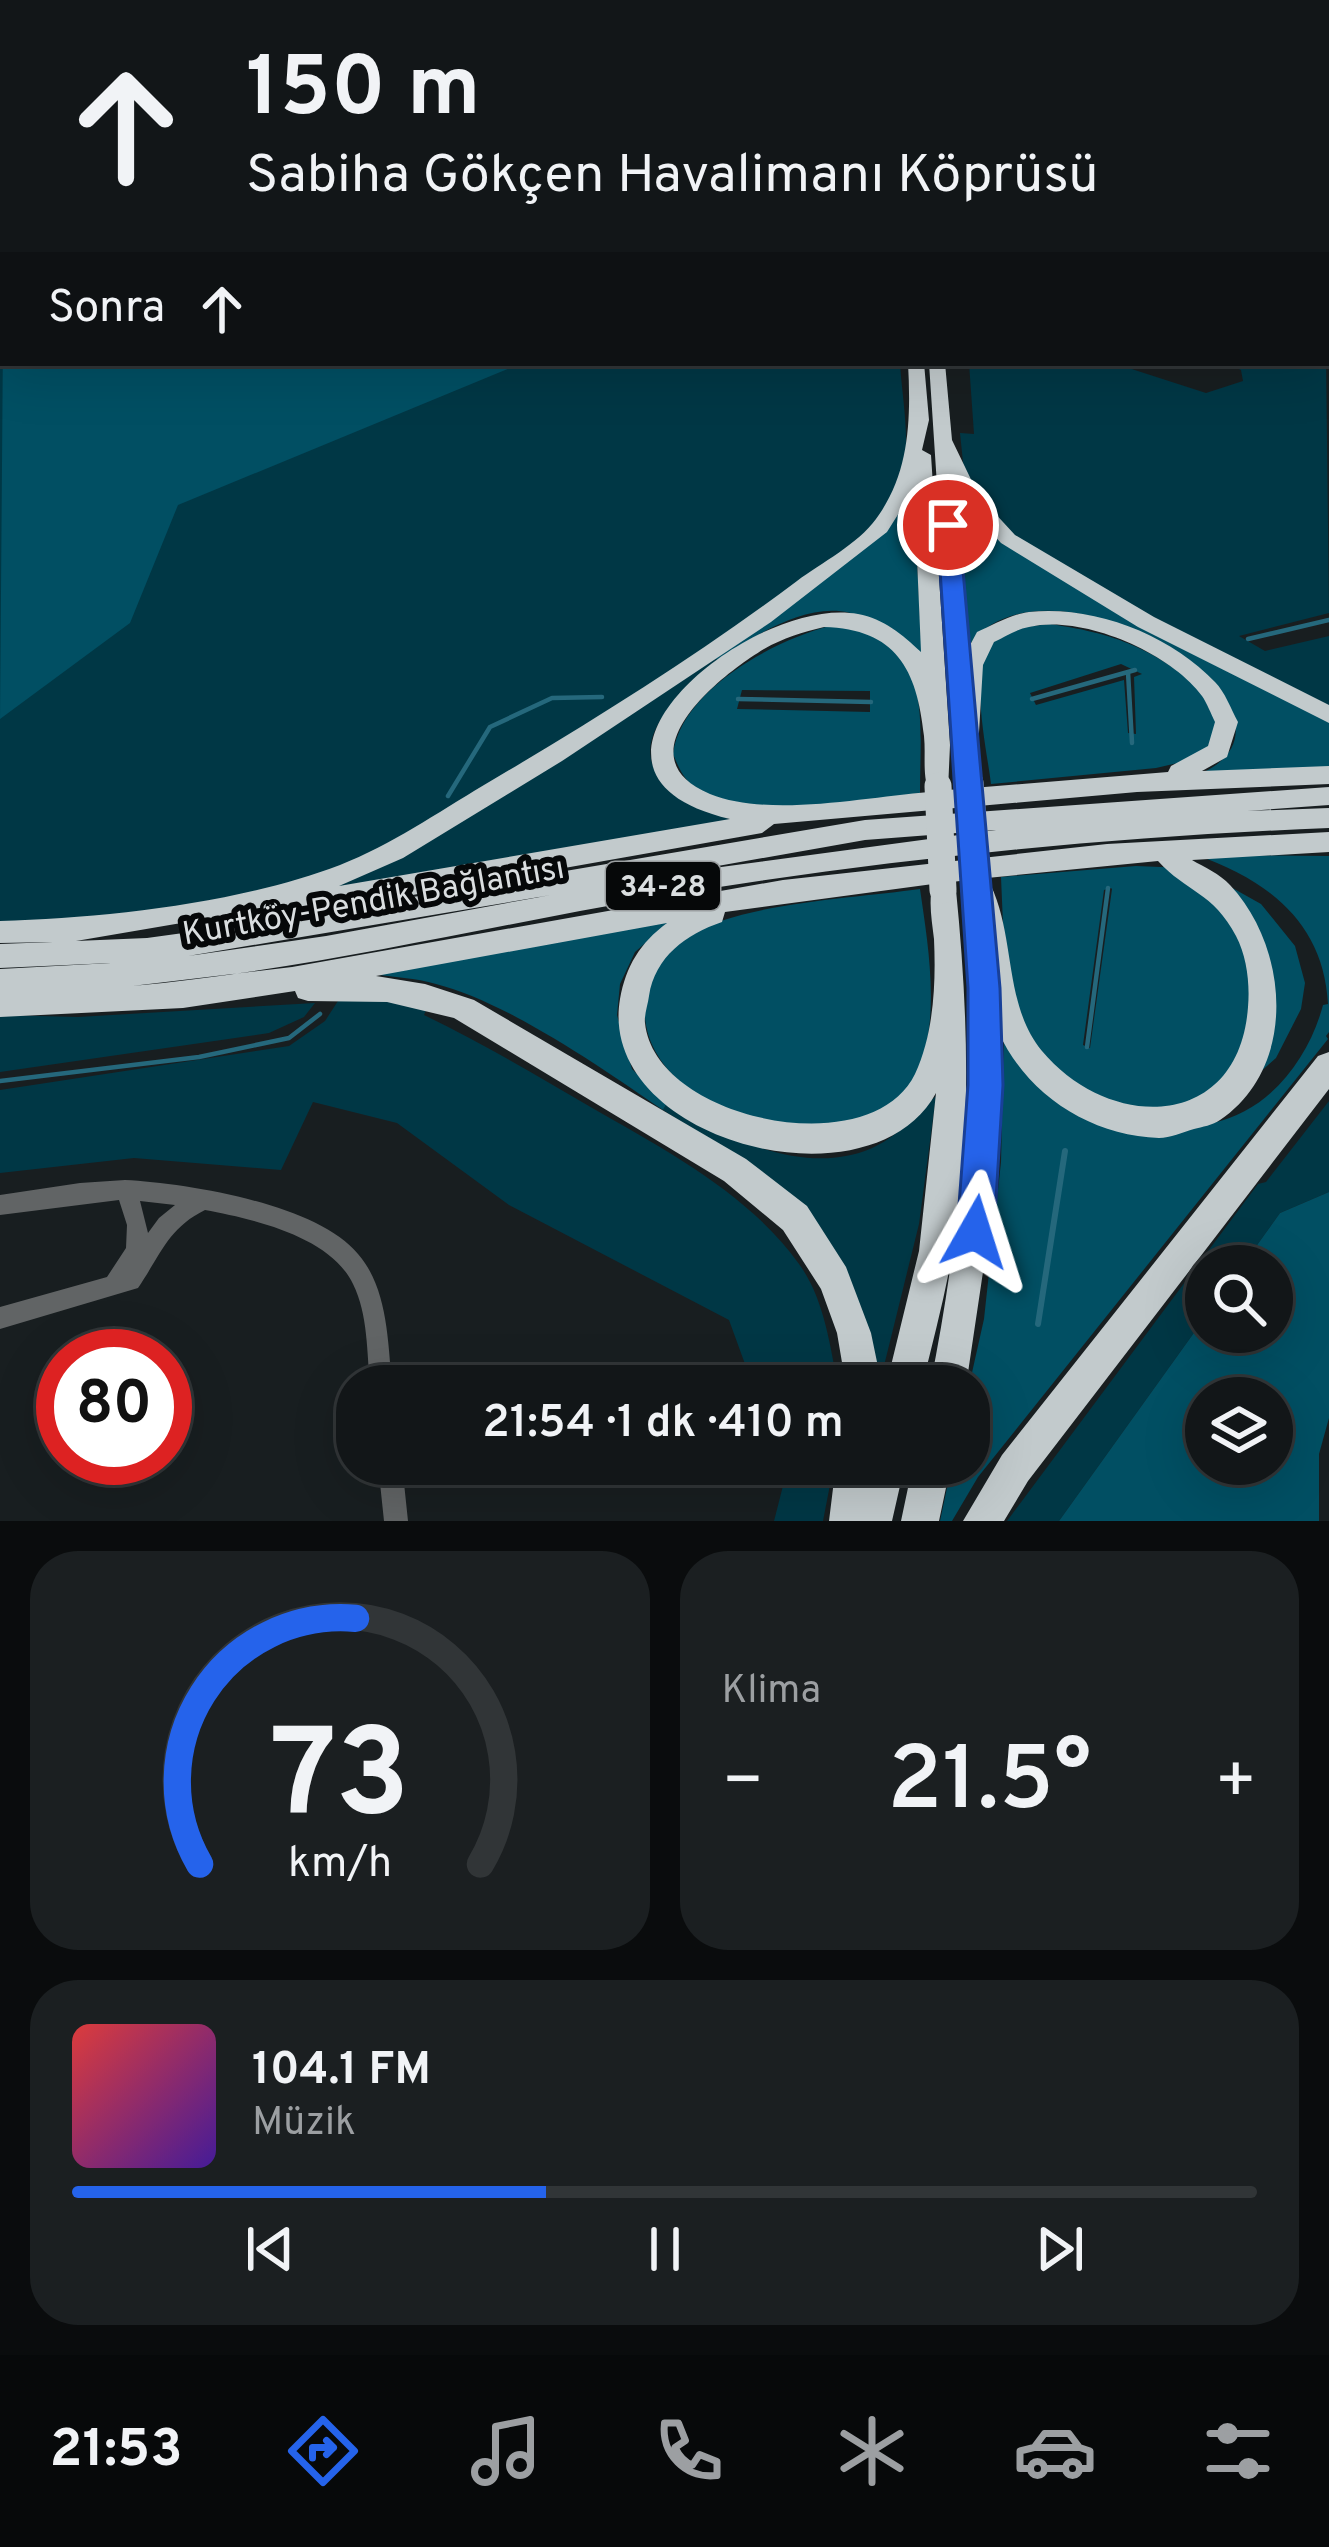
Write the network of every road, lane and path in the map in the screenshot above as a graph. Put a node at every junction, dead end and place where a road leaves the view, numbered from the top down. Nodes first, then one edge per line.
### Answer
1 (916, 366) edge
2 (937, 366) edge
3 (919, 406) junction
4 (944, 442) junction
5 (1329, 715) edge
6 (938, 745) junction
7 (966, 749) junction
8 (1329, 775) edge
9 (1137, 783) junction
10 (1329, 796) edge
11 (836, 811) junction
12 (1329, 818) edge
13 (1329, 842) edge
14 (1107, 854) junction
15 (978, 886) junction
16 (1252, 887) dead end
17 (783, 891) junction
18 (0, 932) edge
19 (59, 932) junction
20 (0, 956) edge
21 (952, 980) junction
22 (0, 981) edge
23 (170, 996) junction
24 (0, 1004) edge
25 (1329, 1066) edge
26 (1275, 1075) dead end
27 (125, 1190) junction
28 (202, 1201) junction
29 (0, 1205) edge
30 (106, 1288) junction
31 (0, 1318) edge
32 (378, 1365) edge
33 (860, 1365) edge
34 (909, 1365) edge
35 (952, 1365) edge
36 (392, 1485) edge
37 (852, 1485) edge
38 (881, 1485) edge
39 (928, 1485) edge
40 (396, 1521) edge
41 (848, 1521) edge
42 (873, 1521) edge
43 (920, 1521) edge
44 (982, 1521) edge

1 - 3 highway
2 - 4 highway
3 - 6 highway
3 - 19 highway
4 - 5 highway
4 - 7 highway
6 - 11 highway
6 - 21 highway, bridge
7 - 9 highway
7 - 15 highway, bridge
8 - 9 highway
9 - 11 highway
10 - 20 highway, Kurtköy-Pendik Bağlantısı / 34-28
11 - 19 highway
12 - 22 highway, Kurtköy-Pendik Bağlantısı / 34-28
13 - 14 highway
14 - 16 highway
14 - 17 highway
15 - 26 highway
15 - 35 highway
17 - 21 highway
17 - 23 highway
18 - 19 highway
21 - 34 highway
23 - 24 highway
23 - 33 highway
25 - 44 highway
27 - 28 street
27 - 29 street
27 - 30 street
28 - 30 street
28 - 32 street
30 - 31 street
36 - 40 street
37 - 41 highway
38 - 42 highway
39 - 43 highway

